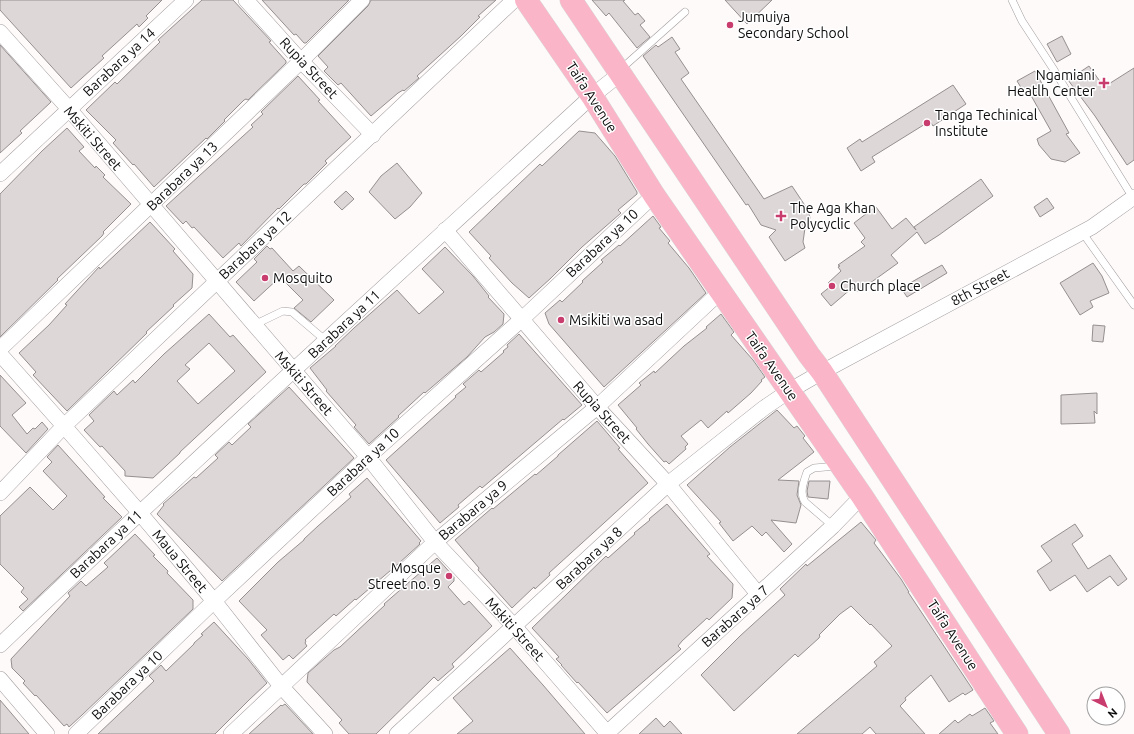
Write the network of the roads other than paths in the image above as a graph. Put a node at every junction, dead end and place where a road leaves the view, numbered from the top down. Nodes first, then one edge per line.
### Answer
1 (186, 0) edge
2 (246, 0) edge
3 (362, 0) edge
4 (514, 0) edge
5 (526, 0) edge
6 (571, 0) edge
7 (1012, 0) edge
8 (685, 12) dead end
9 (0, 32) edge
10 (301, 61) junction
11 (620, 72) junction
12 (592, 96) junction
13 (69, 109) junction
14 (373, 134) junction
15 (0, 174) edge
16 (654, 195) junction
17 (1134, 198) edge
18 (151, 205) junction
19 (446, 230) junction
20 (1082, 232) junction
21 (217, 281) junction
22 (720, 292) junction
23 (1134, 306) edge
24 (522, 319) junction
25 (254, 325) junction
26 (325, 340) junction
27 (0, 349) edge
28 (0, 354) edge
29 (294, 370) junction
30 (822, 372) junction
31 (789, 391) junction
32 (597, 407) junction
33 (64, 426) junction
34 (368, 457) junction
35 (840, 466) junction
36 (668, 484) junction
37 (0, 493) edge
38 (862, 496) junction
39 (139, 512) junction
40 (833, 526) junction
41 (434, 542) junction
42 (758, 594) junction
43 (214, 601) junction
44 (514, 626) junction
45 (0, 645) edge
46 (1018, 671) junction
47 (0, 679) edge
48 (281, 686) junction
49 (990, 691) junction
50 (47, 734) edge
51 (76, 734) edge
52 (231, 734) edge
53 (325, 734) edge
54 (397, 734) edge
55 (607, 734) edge
56 (1017, 734) edge
57 (1059, 734) edge

1 - 13 street, Barabara ya 14
2 - 10 street, Rupia Street
3 - 10 street, Barabara ya 13
4 - 14 street, Barabara ya 12
5 - 12 main road, Taifa Avenue
6 - 11 main road
7 - 17 lane
8 - 11 lane
9 - 13 street, Mskiti Street
10 - 14 street, Rupia Street
10 - 18 street, Barabara ya 13
11 - 12 street, Barabara ya 11
11 - 30 main road
12 - 16 main road, Taifa Avenue
12 - 19 street, Barabara ya 11
13 - 15 street, Barabara ya 14
13 - 18 street, Mskiti Street
14 - 21 street, Barabara ya 12
16 - 22 main road, Taifa Avenue
16 - 24 street, Barabara ya 10
17 - 20 street, 8th Street
18 - 21 street, Mskiti Street
18 - 27 street, Barabara ya 13
19 - 24 street, Rupia Street
19 - 26 street, Barabara ya 11
20 - 23 lane
20 - 30 street, 8th Street
21 - 25 street, Mskiti Street
21 - 33 street, Barabara ya 12
22 - 31 main road, Taifa Avenue
22 - 32 street, Barabara ya 9
24 - 32 street, Rupia Street
24 - 34 street, Barabara ya 10
25 - 26 lane
25 - 29 street, Mskiti Street
26 - 29 street, Barabara ya 11
28 - 33 street, Maua Street
29 - 34 street, Mskiti Street
29 - 39 street, Barabara ya 11
30 - 31 street, 8th Street
30 - 46 main road
31 - 35 main road, Taifa Avenue
31 - 36 street, Barabara ya 8
32 - 36 street, Rupia Street
32 - 41 street, Barabara ya 9
33 - 37 street, Barabara ya 12
33 - 39 street, Maua Street
34 - 41 street, Mskiti Street
34 - 43 street, Barabara ya 10
35 - 38 main road, Taifa Avenue
35 - 40 lane
36 - 42 street, Rupia Street
36 - 44 street, Barabara ya 8
38 - 40 street, Barabara ya 7
38 - 49 main road, Taifa Avenue
39 - 43 street, Maua Street
39 - 45 street, Barabara ya 11
40 - 42 street, Barabara ya 7
41 - 44 street, Mskiti Street
41 - 48 street, Barabara ya 9
42 - 55 street, Barabara ya 7
43 - 48 street, Maua Street
43 - 51 street, Barabara ya 10
44 - 54 street, Barabara ya 8
44 - 55 street, Mskiti Street
46 - 49 main road
46 - 57 main road
47 - 50 street
48 - 52 street, Barabara ya 9
48 - 53 street, Maua Street
49 - 56 main road, Taifa Avenue

